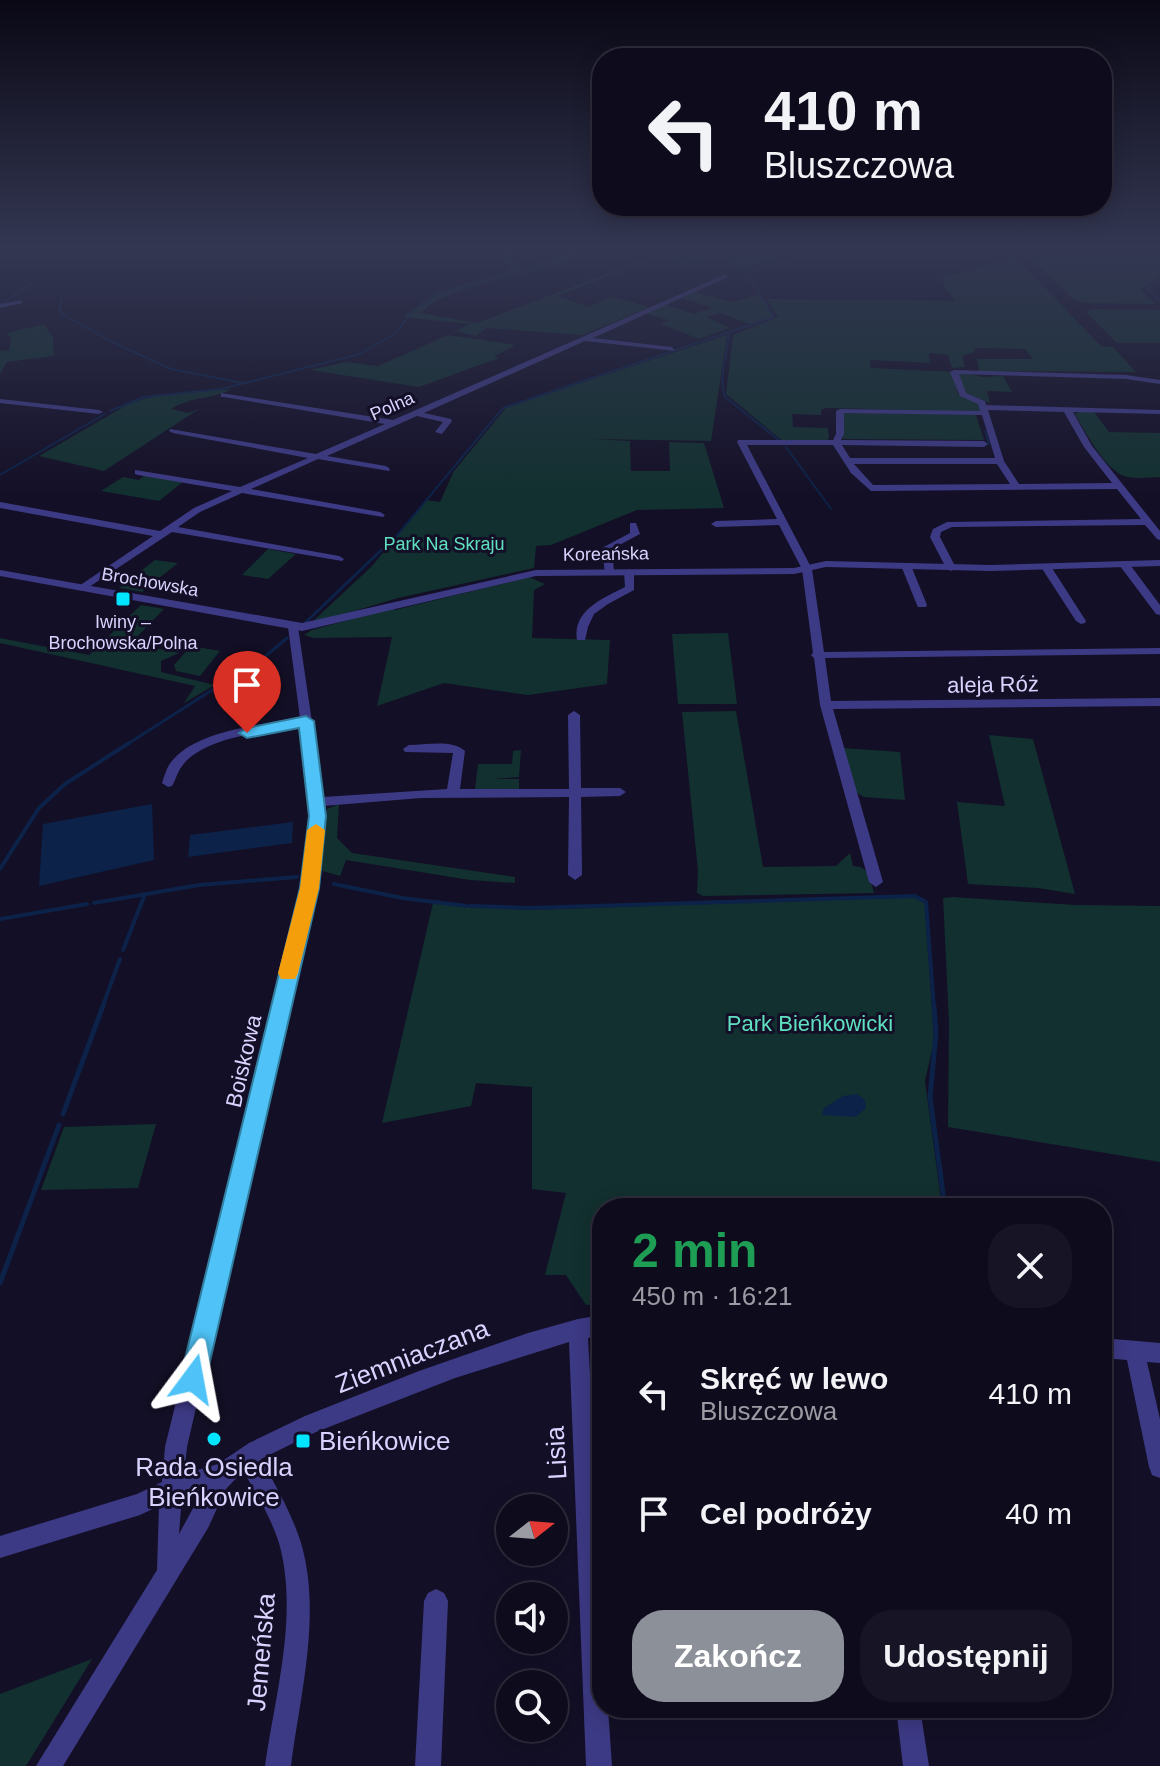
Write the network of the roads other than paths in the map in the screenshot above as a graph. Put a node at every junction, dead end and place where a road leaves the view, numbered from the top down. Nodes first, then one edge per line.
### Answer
1 (602, 331) edge
2 (585, 339) junction
3 (672, 349) dead end
4 (1160, 382) edge
5 (224, 395) dead end
6 (0, 401) edge
7 (1067, 409) junction
8 (984, 410) junction
9 (99, 412) dead end
10 (1160, 412) edge
11 (416, 413) junction
12 (393, 423) junction
13 (173, 431) dead end
14 (439, 432) dead end
15 (836, 443) junction
16 (984, 444) dead end
17 (317, 457) junction
18 (848, 461) junction
19 (1000, 461) junction
20 (386, 469) dead end
21 (138, 472) dead end
22 (1016, 486) junction
23 (1119, 486) junction
24 (241, 490) junction
25 (0, 505) edge
26 (380, 515) dead end
27 (783, 522) junction
28 (1147, 522) junction
29 (716, 524) dead end
30 (633, 525) dead end
31 (164, 531) junction
32 (1160, 537) edge
33 (339, 559) dead end
34 (1160, 563) edge
35 (1124, 564) junction
36 (1046, 567) junction
37 (907, 568) junction
38 (951, 568) junction
39 (807, 569) junction
40 (609, 572) junction
41 (629, 572) junction
42 (0, 573) edge
43 (83, 588) junction
44 (922, 605) dead end
45 (1160, 612) edge
46 (1081, 621) dead end
47 (294, 633) junction
48 (581, 638) dead end
49 (1160, 651) edge
50 (817, 655) junction
51 (1160, 702) edge
52 (826, 705) junction
53 (574, 715) dead end
54 (306, 718) junction
55 (409, 749) dead end
56 (168, 783) dead end
57 (620, 792) dead end
58 (575, 793) junction
59 (453, 794) junction
60 (317, 802) junction
61 (575, 875) dead end
62 (876, 882) dead end
63 (592, 1327) edge
64 (578, 1329) junction
65 (1112, 1349) edge
66 (1135, 1351) junction
67 (1160, 1353) edge
68 (247, 1456) junction
69 (1160, 1467) edge
70 (223, 1473) junction
71 (171, 1489) junction
72 (0, 1547) edge
73 (168, 1569) junction
74 (436, 1601) dead end
75 (592, 1620) edge
76 (597, 1718) edge
77 (909, 1718) edge
78 (49, 1766) edge
79 (278, 1766) edge
80 (428, 1766) edge
81 (599, 1766) edge
82 (916, 1766) edge

1 - 2 street, Polna
2 - 3 street
2 - 11 street, Polna
4 - 8 street
5 - 12 street
6 - 9 street
7 - 8 street
7 - 10 street
7 - 23 street
8 - 15 street
8 - 19 street
11 - 12 street, Polna
11 - 14 street
12 - 17 street, Polna
13 - 17 street
15 - 16 street
15 - 18 street
15 - 27 street
17 - 20 street
17 - 24 street, Polna
18 - 19 street
18 - 22 street
19 - 22 street
21 - 24 street
22 - 23 street
23 - 28 street
24 - 26 street
24 - 31 street, Polna
25 - 31 street
27 - 29 street
27 - 39 street
28 - 32 street
28 - 38 street
30 - 40 street
31 - 33 street
31 - 43 street, Polna
34 - 35 street, Koreańska
35 - 36 street, Koreańska
35 - 45 street
36 - 38 street, Koreańska
36 - 46 street
37 - 38 street, Koreańska
37 - 39 street, Koreańska
37 - 44 street
39 - 41 street, Koreańska
39 - 50 street
40 - 41 street, Koreańska
40 - 47 street, Koreańska
41 - 48 street
42 - 43 street, Brochowska
43 - 47 street, Brochowska
47 - 54 street, Boiskowa
49 - 50 street
50 - 52 street
51 - 52 street, aleja Róż
52 - 62 street
53 - 58 street
54 - 56 street
54 - 60 street, Boiskowa
55 - 59 street
57 - 58 street
58 - 59 street
58 - 61 street
59 - 60 street
60 - 71 street, Boiskowa
63 - 64 street, Ziemniaczana
64 - 68 street, Ziemniaczana
64 - 75 street, Lisia
65 - 66 street
66 - 67 street
66 - 69 street
68 - 70 street, Ziemniaczana
68 - 79 street, Jemeńska
70 - 71 street
70 - 73 street
71 - 72 street
71 - 73 street, Boiskowa
73 - 78 street
74 - 80 street
76 - 81 street, Lisia
77 - 82 street

